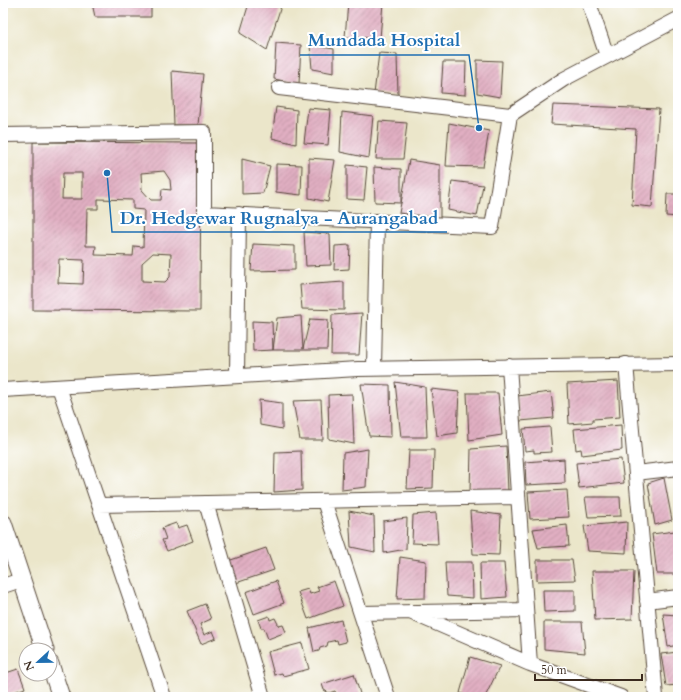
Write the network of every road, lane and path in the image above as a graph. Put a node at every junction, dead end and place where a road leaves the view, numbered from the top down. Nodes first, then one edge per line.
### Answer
1 (589, 3) edge
2 (678, 20) edge
3 (607, 56) junction
4 (279, 88) dead end
5 (510, 115) junction
6 (3, 135) edge
7 (239, 214) junction
8 (378, 221) junction
9 (626, 364) junction
10 (678, 364) edge
11 (508, 366) junction
12 (374, 368) junction
13 (237, 376) junction
14 (59, 387) junction
15 (3, 390) edge
16 (678, 468) edge
17 (636, 473) junction
18 (518, 497) junction
19 (324, 501) junction
20 (206, 503) junction
21 (99, 505) junction
22 (3, 523) edge
23 (21, 580) junction
24 (3, 586) edge
25 (678, 597) edge
26 (647, 601) junction
27 (526, 610) junction
28 (410, 612) junction
29 (361, 613) junction
30 (42, 642) edge
31 (530, 664) junction
32 (56, 682) edge
33 (61, 697) edge
34 (164, 697) edge
35 (263, 697) edge
36 (388, 697) edge
37 (619, 697) edge
38 (656, 697) edge

1 - 3 street
2 - 3 street
3 - 5 street
4 - 5 street
5 - 8 street
6 - 7 street
7 - 8 street
7 - 13 street
8 - 12 street
9 - 10 street
9 - 11 street
9 - 17 street
11 - 12 street
11 - 18 street
12 - 13 street
13 - 14 street
14 - 15 street
14 - 21 street
16 - 17 street
17 - 26 street
18 - 19 street
18 - 27 street
19 - 20 street
19 - 29 street
20 - 21 street
20 - 35 street
21 - 34 street
22 - 23 street
23 - 24 street
23 - 30 street
25 - 26 street
26 - 38 street
27 - 28 street
27 - 31 street
28 - 29 street
28 - 31 street
29 - 36 street
31 - 37 street
32 - 33 street

